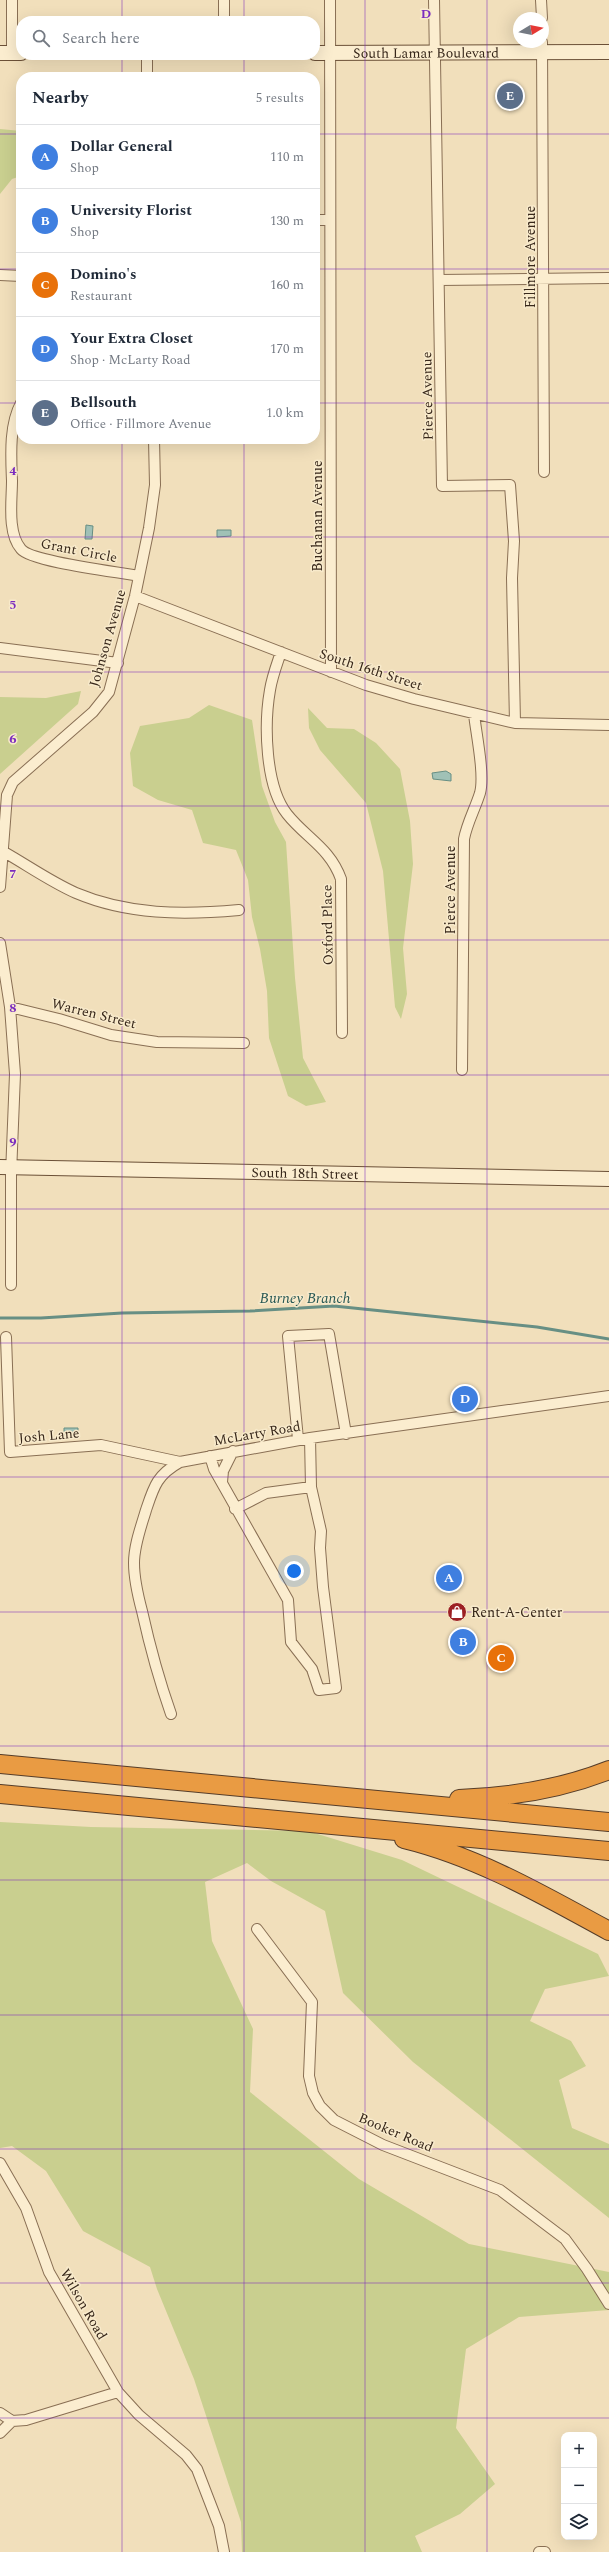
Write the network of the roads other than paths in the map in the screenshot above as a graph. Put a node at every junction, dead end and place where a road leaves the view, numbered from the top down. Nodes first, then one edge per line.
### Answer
1 (12, 0) edge
2 (224, 0) edge
3 (330, 0) edge
4 (434, 0) edge
5 (541, 0) edge
6 (542, 12) edge
7 (224, 16) edge
8 (521, 48) edge
9 (542, 48) edge
10 (549, 48) edge
11 (435, 52) junction
12 (609, 52) edge
13 (11, 53) edge
14 (320, 53) edge
15 (330, 53) junction
16 (147, 60) edge
17 (147, 72) edge
18 (320, 220) edge
19 (330, 220) junction
20 (0, 276) edge
21 (16, 276) edge
22 (609, 278) edge
23 (439, 280) junction
24 (545, 280) junction
25 (16, 426) edge
26 (154, 444) edge
27 (0, 449) edge
28 (11, 449) junction
29 (544, 472) dead end
30 (139, 576) junction
31 (135, 596) junction
32 (0, 648) edge
33 (281, 652) junction
34 (118, 663) junction
35 (331, 672) junction
36 (474, 714) junction
37 (514, 723) junction
38 (609, 725) edge
39 (4, 852) junction
40 (0, 887) edge
41 (238, 910) dead end
42 (0, 943) edge
43 (10, 1007) junction
44 (342, 1033) dead end
45 (244, 1043) dead end
46 (462, 1070) dead end
47 (6, 1167) edge
48 (609, 1179) edge
49 (11, 1285) dead end
50 (6, 1337) dead end
51 (609, 1396) edge
52 (346, 1434) junction
53 (310, 1438) junction
54 (298, 1439) junction
55 (233, 1451) junction
56 (210, 1456) junction
57 (180, 1462) junction
58 (222, 1482) junction
59 (312, 1488) junction
60 (235, 1509) junction
61 (171, 1714) dead end
62 (0, 1764) edge
63 (609, 1770) edge
64 (0, 1794) edge
65 (406, 1803) junction
66 (609, 1822) edge
67 (335, 1826) junction
68 (609, 1851) edge
69 (258, 1929) dead end
70 (609, 1931) edge
71 (0, 2163) edge
72 (609, 2304) edge
73 (118, 2392) junction
74 (0, 2413) edge
75 (12, 2421) junction
76 (0, 2433) edge
77 (224, 2552) edge
78 (539, 2552) edge
79 (545, 2552) edge

1 - 13 street
2 - 7 street
3 - 15 street, Buchanan Avenue
4 - 11 street, Pierce Avenue
5 - 6 street
8 - 11 street, South Lamar Boulevard
9 - 24 street, Fillmore Avenue
10 - 12 street, South Lamar Boulevard
11 - 15 street, South Lamar Boulevard
11 - 23 street, Pierce Avenue
14 - 15 street, South Lamar Boulevard
15 - 19 street, Buchanan Avenue
16 - 17 street
18 - 19 street
19 - 35 street, Buchanan Avenue
20 - 21 street
22 - 24 street
23 - 24 street
23 - 37 street, Pierce Avenue
24 - 29 street, Fillmore Avenue
25 - 28 street, Grant Circle
26 - 30 street, Johnson Avenue
27 - 28 street
28 - 30 street, Grant Circle
30 - 31 street, Johnson Avenue
31 - 33 street, South 16th Street
31 - 34 street, Johnson Avenue
32 - 34 street
33 - 35 street, South 16th Street
33 - 44 street, Oxford Place
34 - 39 street, Johnson Avenue
35 - 36 street, South 16th Street
36 - 37 street, South 16th Street
36 - 46 street, Pierce Avenue
37 - 38 street, South 16th Street
39 - 40 street, Johnson Avenue
39 - 41 street
42 - 43 street
43 - 45 street, Warren Street
43 - 47 street
47 - 48 street, South 18th Street
47 - 49 street
50 - 57 street, Josh Lane
51 - 52 street, McLarty Road
52 - 53 street, McLarty Road
52 - 54 street
53 - 54 street, McLarty Road
53 - 59 street
54 - 55 street, McLarty Road
55 - 56 street, McLarty Road
55 - 58 street
56 - 57 street, McLarty Road
56 - 58 street
57 - 61 street, McLarty Road
58 - 60 street
59 - 60 street
59 - 60 street
62 - 65 highway
63 - 65 highway
64 - 67 highway
65 - 66 highway
67 - 68 highway
67 - 70 highway
69 - 72 street, Booker Road
71 - 73 street, Wilson Road
73 - 75 street
73 - 77 street, Wilson Road
74 - 75 street
75 - 76 street
78 - 79 street

